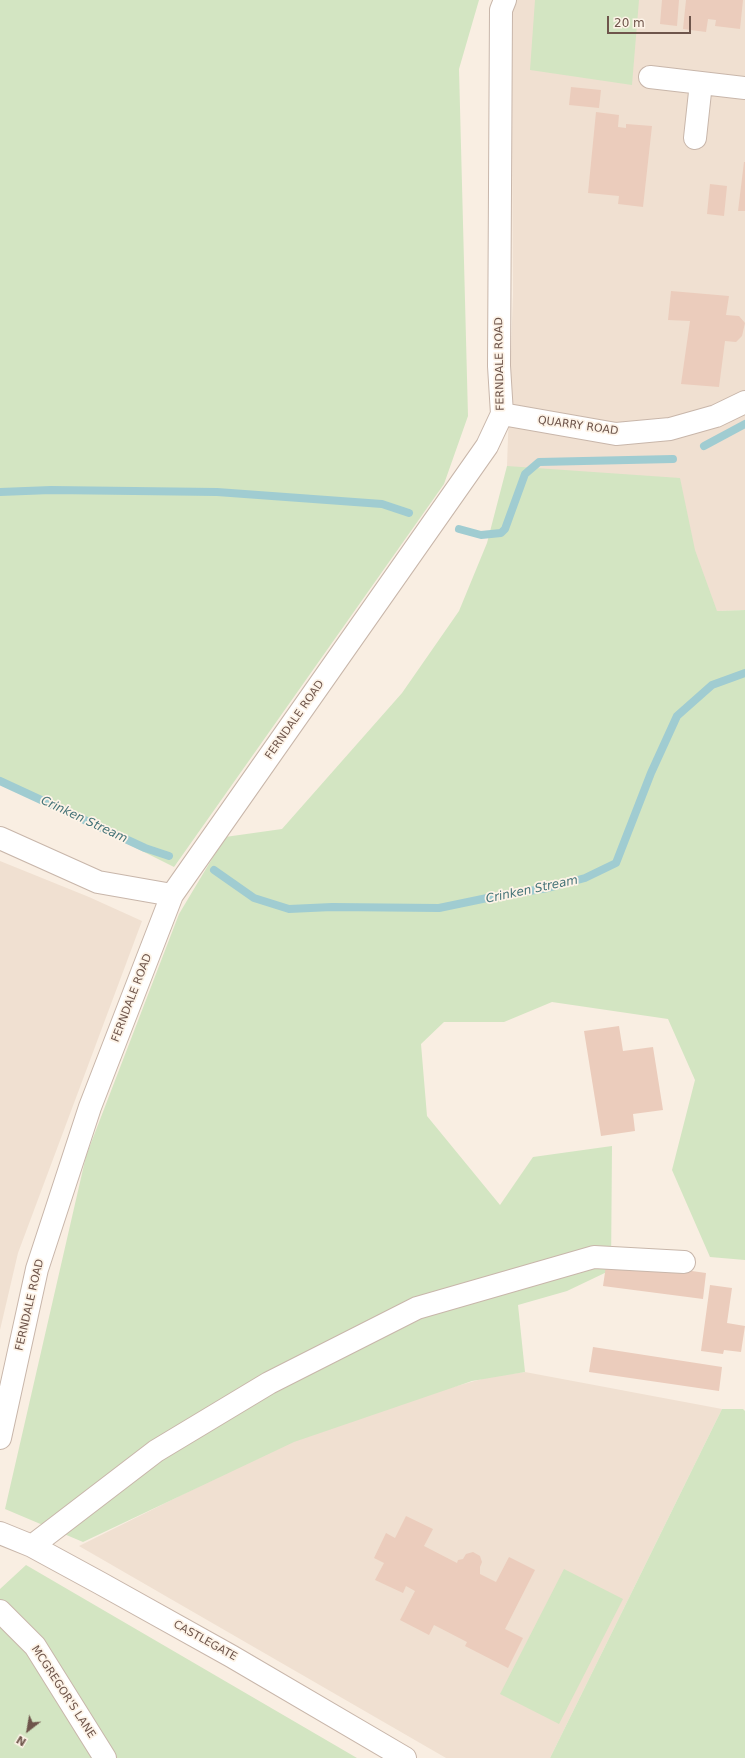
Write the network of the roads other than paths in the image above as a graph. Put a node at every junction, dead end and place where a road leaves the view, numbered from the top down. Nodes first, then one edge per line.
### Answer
1 (505, 0) edge
2 (650, 77) dead end
3 (701, 83) junction
4 (745, 88) edge
5 (695, 138) dead end
6 (745, 402) edge
7 (502, 414) junction
8 (0, 838) edge
9 (172, 895) junction
10 (684, 1262) dead end
11 (0, 1438) edge
12 (0, 1533) edge
13 (32, 1546) junction
14 (0, 1611) edge
15 (105, 1758) edge
16 (405, 1758) edge

1 - 7 street, FERNDALE ROAD
2 - 3 street
3 - 4 street
3 - 5 street
6 - 7 street, QUARRY ROAD
7 - 9 street, FERNDALE ROAD
8 - 9 street
9 - 11 street, FERNDALE ROAD
10 - 13 street
12 - 13 street, CASTLEGATE
13 - 16 street, CASTLEGATE
14 - 15 street, MCGREGOR'S LANE

